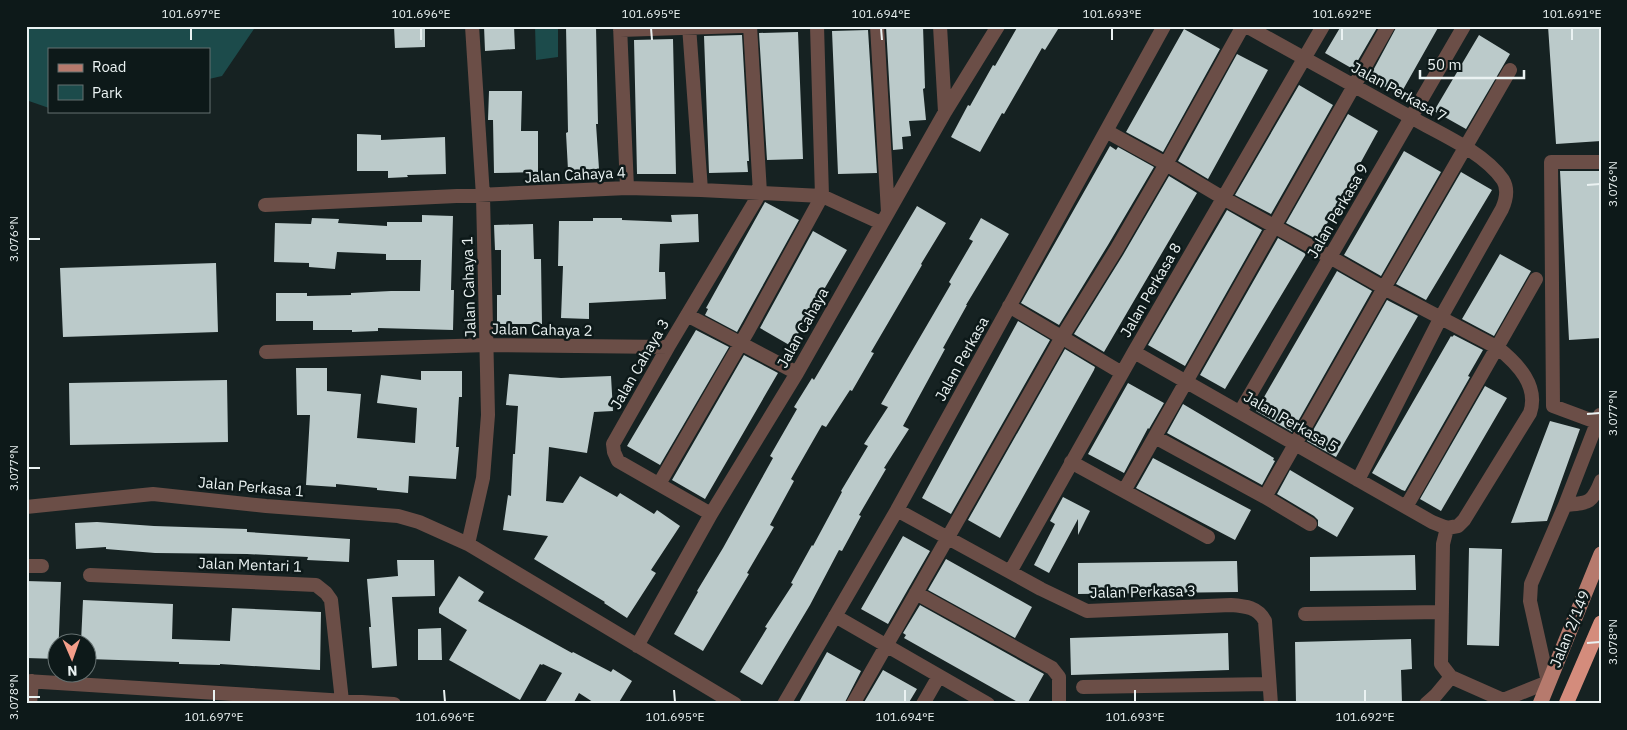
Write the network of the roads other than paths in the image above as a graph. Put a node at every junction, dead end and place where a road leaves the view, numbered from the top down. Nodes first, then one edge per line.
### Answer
1 (472, 26) edge
2 (742, 26) edge
3 (750, 26) edge
4 (817, 26) edge
5 (877, 26) edge
6 (940, 26) edge
7 (998, 26) edge
8 (1164, 26) edge
9 (1245, 26) edge
10 (1323, 26) edge
11 (1388, 26) edge
12 (1464, 26) edge
13 (689, 27) edge
14 (620, 28) edge
15 (1305, 59) junction
16 (1510, 70) dead end
17 (1354, 86) junction
18 (945, 112) junction
19 (1411, 118) junction
20 (1106, 131) junction
21 (1466, 147) junction
22 (1601, 162) edge
23 (1166, 164) junction
24 (627, 188) junction
25 (701, 190) junction
26 (760, 193) junction
27 (482, 196) junction
28 (822, 196) junction
29 (1224, 198) junction
30 (265, 205) dead end
31 (884, 217) junction
32 (1274, 226) junction
33 (1330, 257) junction
34 (1536, 279) dead end
35 (1384, 288) junction
36 (1010, 306) junction
37 (687, 315) junction
38 (1440, 319) junction
39 (1062, 337) junction
40 (741, 342) junction
41 (487, 345) junction
42 (668, 347) junction
43 (1498, 348) junction
44 (266, 352) dead end
45 (1134, 352) junction
46 (1122, 373) junction
47 (797, 374) junction
48 (1186, 381) junction
49 (1240, 412) junction
50 (1598, 418) edge
51 (1155, 436) junction
52 (1295, 443) junction
53 (1071, 462) junction
54 (1358, 480) junction
55 (1601, 481) edge
56 (659, 484) junction
57 (1124, 491) junction
58 (1265, 497) junction
59 (1565, 505) junction
60 (26, 506) edge
61 (1406, 507) junction
62 (897, 510) junction
63 (711, 514) junction
64 (1310, 524) dead end
65 (1447, 528) junction
66 (1208, 537) dead end
67 (948, 538) junction
68 (468, 544) junction
69 (1601, 554) edge
70 (26, 566) edge
71 (42, 566) dead end
72 (1010, 572) junction
73 (90, 575) dead end
74 (916, 593) junction
75 (1442, 612) junction
76 (1304, 614) dead end
77 (835, 616) junction
78 (1601, 623) edge
79 (886, 645) junction
80 (637, 646) junction
81 (939, 676) junction
82 (1451, 676) junction
83 (29, 681) edge
84 (1548, 682) junction
85 (1269, 684) junction
86 (1083, 687) dead end
87 (342, 701) junction
88 (1505, 702) edge
89 (30, 704) edge
90 (394, 704) edge
91 (735, 704) edge
92 (784, 704) edge
93 (853, 704) edge
94 (924, 704) edge
95 (988, 704) edge
96 (1060, 704) edge
97 (1271, 704) edge
98 (1426, 704) edge
99 (1540, 704) edge
100 (1566, 704) edge

1 - 27 street, Jalan Cahaya 1
2 - 13 street
3 - 26 street
4 - 28 street
5 - 31 street
6 - 18 street
7 - 18 street, Jalan Cahaya
8 - 20 street, Jalan Perkasa
9 - 15 street, Jalan Perkasa 7
9 - 23 street
10 - 15 street, Jalan Perkasa 8
11 - 17 street
12 - 19 street, Jalan Perkasa 9
13 - 14 street
13 - 25 street
14 - 24 street
15 - 17 street, Jalan Perkasa 7
15 - 29 street, Jalan Perkasa 8
16 - 21 street
17 - 19 street, Jalan Perkasa 7
17 - 32 street
18 - 31 street, Jalan Cahaya
19 - 21 street, Jalan Perkasa 7
19 - 33 street, Jalan Perkasa 9
20 - 23 street
20 - 36 street, Jalan Perkasa
21 - 35 street
21 - 38 street, Jalan Perkasa 7
22 - 50 street
23 - 29 street
23 - 39 street
24 - 25 street, Jalan Cahaya 4
24 - 27 street, Jalan Cahaya 4
25 - 26 street, Jalan Cahaya 4
26 - 28 street, Jalan Cahaya 4
26 - 37 street, Jalan Cahaya 3
27 - 30 street, Jalan Cahaya 4
27 - 41 street, Jalan Cahaya 1
28 - 31 street, Jalan Cahaya 4
28 - 40 street
29 - 32 street
29 - 45 street, Jalan Perkasa 8
31 - 47 street, Jalan Cahaya
32 - 33 street
32 - 48 street
33 - 35 street
33 - 49 street, Jalan Perkasa 9
34 - 43 street
35 - 38 street
35 - 52 street
36 - 39 street
36 - 62 street, Jalan Perkasa
37 - 40 street
37 - 42 street, Jalan Cahaya 3
38 - 43 street
38 - 54 street
39 - 46 street
39 - 67 street
40 - 47 street
40 - 56 street
41 - 42 street, Jalan Cahaya 2
41 - 44 street, Jalan Cahaya 2
41 - 68 street, Jalan Cahaya 1
42 - 56 street, Jalan Cahaya 3
43 - 61 street
43 - 65 street
45 - 46 street, Jalan Perkasa 8
45 - 48 street, Jalan Perkasa 5
46 - 53 street, Jalan Perkasa 8
47 - 63 street, Jalan Cahaya
48 - 49 street, Jalan Perkasa 5
48 - 51 street
49 - 52 street, Jalan Perkasa 5
50 - 59 street
51 - 57 street
51 - 58 street
52 - 54 street, Jalan Perkasa 5
52 - 58 street
53 - 57 street
53 - 72 street, Jalan Perkasa 8
54 - 61 street, Jalan Perkasa 5
55 - 59 street
56 - 63 street, Jalan Cahaya 3
57 - 66 street
58 - 64 street
59 - 84 street
60 - 68 street, Jalan Perkasa 1
61 - 65 street, Jalan Perkasa 5
62 - 67 street, Jalan Perkasa 3
62 - 77 street, Jalan Perkasa
63 - 80 street, Jalan Cahaya
65 - 75 street
67 - 72 street, Jalan Perkasa 3
67 - 74 street
68 - 80 street, Jalan Perkasa 1
69 - 84 main road, Jalan 2/149
70 - 71 street
72 - 85 street, Jalan Perkasa 3
73 - 87 street, Jalan Mentari 1
74 - 79 street
74 - 96 street
75 - 76 street
75 - 82 street
77 - 79 street
77 - 92 street, Jalan Perkasa
78 - 100 highway
79 - 81 street
79 - 93 street
80 - 91 street, Jalan Perkasa 1
81 - 94 street
81 - 95 street
82 - 88 street
82 - 98 street
83 - 87 street
83 - 89 street
84 - 88 street
84 - 99 main road, Jalan 2/149
85 - 86 street
85 - 97 street, Jalan Perkasa 3
87 - 90 street

